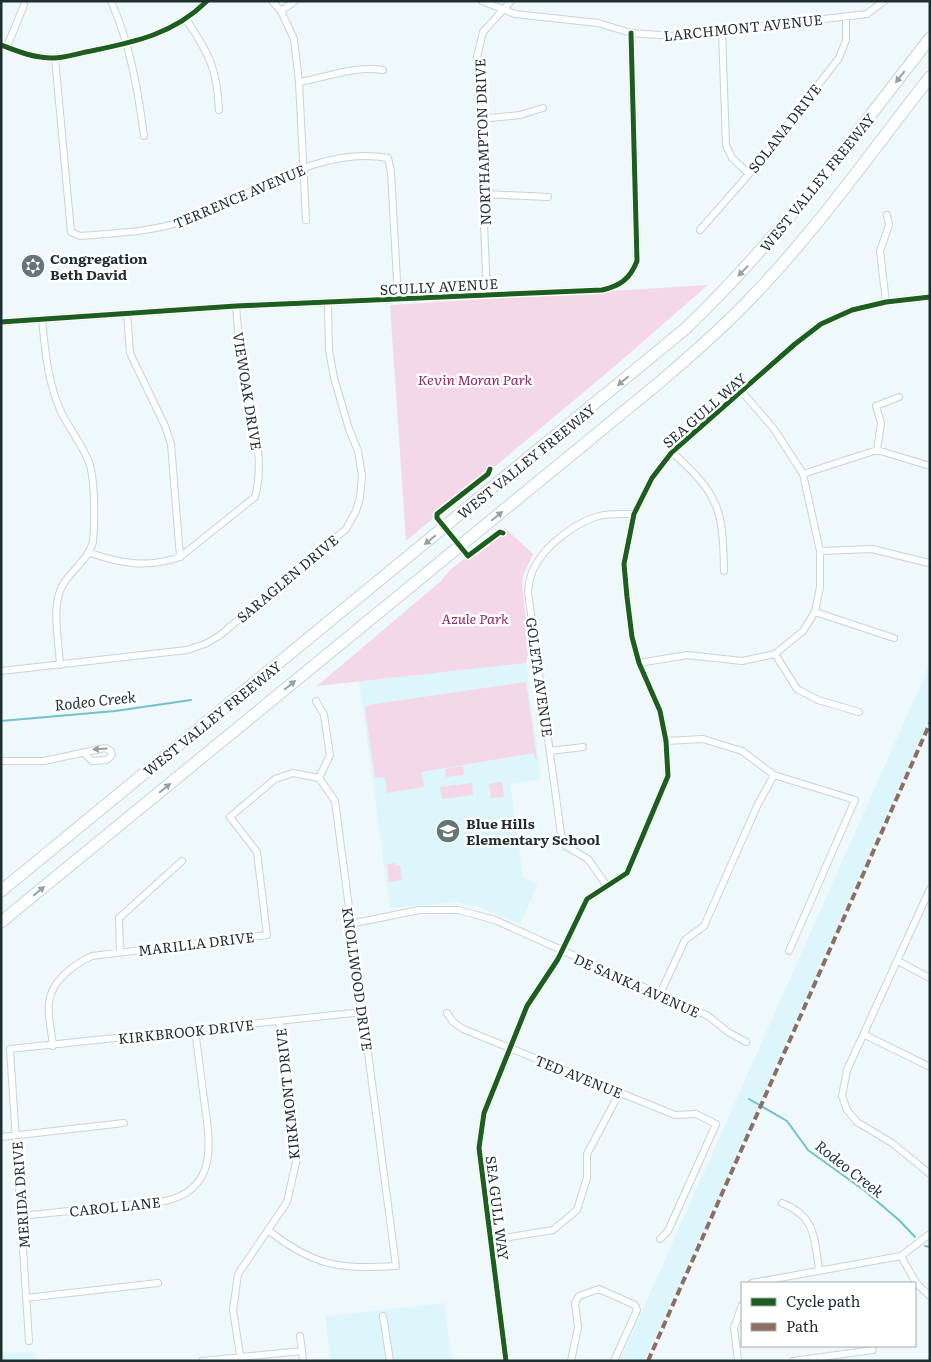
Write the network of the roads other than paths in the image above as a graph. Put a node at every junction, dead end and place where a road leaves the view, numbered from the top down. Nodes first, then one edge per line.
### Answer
1 (111, 1) edge
2 (206, 1) edge
3 (272, 1) edge
4 (295, 1) edge
5 (482, 1) edge
6 (511, 1) edge
7 (884, 1) edge
8 (24, 5) dead end
9 (281, 10) junction
10 (504, 11) junction
11 (846, 17) junction
12 (186, 19) junction
13 (722, 31) junction
14 (630, 33) junction
15 (930, 38) edge
16 (126, 44) junction
17 (4, 46) edge
18 (55, 58) junction
19 (382, 70) dead end
20 (930, 77) edge
21 (298, 82) junction
22 (543, 108) dead end
23 (219, 110) dead end
24 (480, 119) junction
25 (144, 136) dead end
26 (303, 168) junction
27 (749, 174) junction
28 (484, 194) junction
29 (548, 197) dead end
30 (887, 215) dead end
31 (306, 220) dead end
32 (700, 230) dead end
33 (487, 295) junction
34 (930, 297) edge
35 (398, 299) junction
36 (886, 302) junction
37 (328, 303) junction
38 (236, 306) junction
39 (127, 314) junction
40 (42, 319) junction
41 (1, 322) edge
42 (742, 392) junction
43 (899, 397) dead end
44 (877, 450) junction
45 (672, 452) junction
46 (930, 466) edge
47 (803, 474) junction
48 (634, 514) junction
49 (820, 551) junction
50 (90, 553) junction
51 (180, 557) junction
52 (929, 563) edge
53 (724, 572) dead end
54 (815, 612) junction
55 (894, 638) dead end
56 (774, 654) junction
57 (639, 663) junction
58 (60, 665) junction
59 (1, 671) edge
60 (316, 700) dead end
61 (859, 712) dead end
62 (666, 741) junction
63 (583, 747) dead end
64 (550, 750) junction
65 (84, 753) dead end
66 (1, 761) edge
67 (774, 775) junction
68 (319, 778) junction
69 (182, 861) dead end
70 (607, 886) junction
71 (930, 889) edge
72 (1, 891) edge
73 (1, 922) edge
74 (350, 924) junction
75 (789, 951) dead end
76 (120, 952) junction
77 (562, 952) junction
78 (898, 962) junction
79 (930, 978) edge
80 (659, 996) junction
81 (363, 1012) junction
82 (447, 1013) dead end
83 (279, 1021) junction
84 (195, 1030) junction
85 (865, 1035) junction
86 (746, 1042) dead end
87 (53, 1046) junction
88 (510, 1049) junction
89 (10, 1050) joint
90 (930, 1066) edge
91 (620, 1092) junction
92 (124, 1123) dead end
93 (16, 1135) junction
94 (1, 1136) edge
95 (930, 1174) edge
96 (782, 1203) dead end
97 (22, 1216) junction
98 (269, 1231) junction
99 (930, 1234) edge
100 (660, 1239) dead end
101 (491, 1240) junction
102 (901, 1256) junction
103 (820, 1269) junction
104 (757, 1282) edge
105 (915, 1282) edge
106 (158, 1283) dead end
107 (916, 1283) edge
108 (930, 1296) edge
109 (26, 1298) junction
110 (741, 1309) edge
111 (383, 1316) dead end
112 (300, 1336) dead end
113 (29, 1342) dead end
114 (873, 1350) dead end
115 (302, 1351) junction
116 (241, 1359) edge
117 (814, 1359) edge
118 (202, 1361) edge
119 (303, 1361) edge
120 (390, 1361) edge
121 (506, 1361) edge
122 (571, 1361) edge
123 (614, 1361) edge
124 (738, 1361) edge
125 (793, 1361) edge

1 - 16 street
2 - 12 street
3 - 9 street
4 - 9 street
5 - 10 street, LARCHMONT AVENUE
6 - 10 street, NORTHAMPTON DRIVE
7 - 11 street, LARCHMONT AVENUE
8 - 17 street
9 - 21 street
10 - 14 street, LARCHMONT AVENUE
10 - 24 street, NORTHAMPTON DRIVE
11 - 13 street, LARCHMONT AVENUE
11 - 27 street, SOLANA DRIVE
12 - 16 street
12 - 23 street
13 - 14 street, LARCHMONT AVENUE
13 - 27 street
14 - 33 street, SCULLY AVENUE
15 -> 72 highway, WEST VALLEY FREEWAY
16 - 18 street
16 - 25 street
17 - 18 street
18 - 26 street, TERRENCE AVENUE
19 - 21 street
73 -> 20 highway, WEST VALLEY FREEWAY
21 - 26 street
22 - 24 street
24 - 28 street, NORTHAMPTON DRIVE
26 - 31 street
26 - 35 street, TERRENCE AVENUE
27 - 32 street, SOLANA DRIVE
28 - 29 street
28 - 33 street, NORTHAMPTON DRIVE
30 - 36 street
33 - 35 street, SCULLY AVENUE
34 - 36 street, SEA GULL WAY
35 - 37 street, SCULLY AVENUE
36 - 42 street, SEA GULL WAY
37 - 38 street, SCULLY AVENUE
37 - 58 street, SARAGLEN DRIVE
38 - 39 street, SCULLY AVENUE
38 - 51 street, VIEWOAK DRIVE
39 - 40 street, SCULLY AVENUE
39 - 51 street
40 - 41 street, SCULLY AVENUE
40 - 50 street
42 - 45 street, SEA GULL WAY
42 - 47 street
43 - 44 street
44 - 46 street
44 - 47 street
45 - 48 street, SEA GULL WAY
45 - 53 street
47 - 49 street
48 - 57 street, SEA GULL WAY
48 - 64 street, GOLETA AVENUE
49 - 52 street
49 - 54 street
50 - 51 street, VIEWOAK DRIVE
50 - 58 street
54 - 55 street
54 - 56 street
56 - 57 street
56 - 61 street
57 - 62 street, SEA GULL WAY
58 - 59 street, SARAGLEN DRIVE
60 - 68 street
62 - 67 street
62 - 70 street, SEA GULL WAY
63 - 64 street
64 - 70 street, GOLETA AVENUE
65 - 66 street
67 - 75 street
67 - 80 street
68 - 74 street, KNOLLWOOD DRIVE
68 - 76 street, MARILLA DRIVE
69 - 76 street
70 - 77 street, SEA GULL WAY
71 - 78 street
74 - 77 street, DE SANKA AVENUE
74 - 81 street, KNOLLWOOD DRIVE
76 - 87 street, MARILLA DRIVE
77 - 80 street, DE SANKA AVENUE
77 - 88 street, SEA GULL WAY
78 - 79 street
78 - 85 street
80 - 86 street, DE SANKA AVENUE
81 - 83 street, KIRKBROOK DRIVE
81 - 98 street, KNOLLWOOD DRIVE
82 - 88 street, TED AVENUE
83 - 84 street, KIRKBROOK DRIVE
83 - 98 street, KIRKMONT DRIVE
84 - 87 street, KIRKBROOK DRIVE
84 - 97 street, CAROL LANE
85 - 90 street
85 - 95 street
87 - 89 street, KIRKBROOK DRIVE
88 - 91 street, TED AVENUE
88 - 101 street, SEA GULL WAY
89 - 93 street, MERIDA DRIVE
91 - 100 street, TED AVENUE
91 - 101 street
92 - 93 street
93 - 94 street
93 - 97 street, MERIDA DRIVE
96 - 103 street
97 - 109 street, MERIDA DRIVE
98 - 116 street, KIRKMONT DRIVE
99 - 102 street
101 - 121 street, SEA GULL WAY
102 - 103 street
102 - 105 street
103 - 104 street
106 - 109 street
107 - 108 street
109 - 113 street, MERIDA DRIVE
110 - 124 street
111 - 120 street
112 - 115 street
114 - 117 street
115 - 116 street
115 - 119 street
116 - 118 street
117 - 125 street
122 - 123 street

